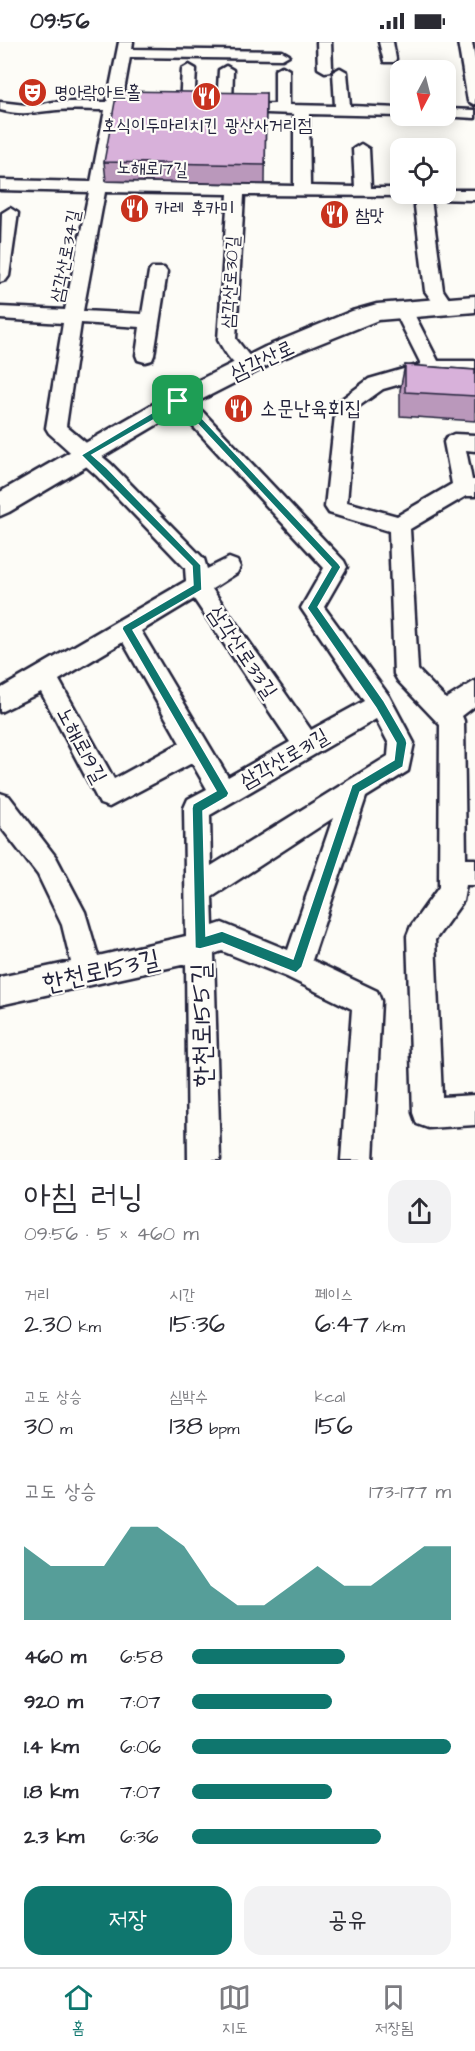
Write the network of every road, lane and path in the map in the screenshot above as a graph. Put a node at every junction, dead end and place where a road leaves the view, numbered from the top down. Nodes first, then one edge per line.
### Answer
1 (324, 42) edge
2 (386, 42) edge
3 (465, 42) edge
4 (124, 47) edge
5 (282, 55) dead end
6 (389, 59) dead end
7 (325, 68) dead end
8 (189, 69) dead end
9 (226, 70) dead end
10 (282, 70) dead end
11 (340, 72) dead end
12 (475, 101) edge
13 (0, 106) edge
14 (113, 106) junction
15 (145, 106) edge
16 (224, 108) junction
17 (282, 108) junction
18 (301, 109) junction
19 (343, 110) junction
20 (390, 112) edge
21 (456, 113) edge
22 (475, 114) edge
23 (361, 149) dead end
24 (0, 185) edge
25 (98, 186) junction
26 (236, 190) junction
27 (302, 192) junction
28 (363, 192) junction
29 (390, 193) edge
30 (456, 195) edge
31 (475, 195) edge
32 (422, 204) edge
33 (10, 213) dead end
34 (158, 272) dead end
35 (0, 276) edge
36 (475, 304) edge
37 (444, 306) junction
38 (403, 310) junction
39 (0, 313) edge
40 (73, 318) junction
41 (150, 321) junction
42 (145, 355) dead end
43 (248, 366) junction
44 (432, 368) junction
45 (475, 368) edge
46 (178, 401) junction
47 (475, 443) edge
48 (85, 455) junction
49 (469, 488) edge
50 (0, 505) edge
51 (399, 525) junction
52 (229, 567) dead end
53 (198, 587) junction
54 (127, 629) junction
55 (45, 677) junction
56 (475, 692) edge
57 (0, 701) edge
58 (380, 704) junction
59 (445, 714) junction
60 (307, 746) junction
61 (196, 747) junction
62 (356, 789) junction
63 (223, 793) junction
64 (0, 805) edge
65 (464, 872) edge
66 (198, 890) junction
67 (200, 943) junction
68 (296, 967) junction
69 (88, 972) junction
70 (0, 991) edge
71 (475, 1110) edge
72 (204, 1160) edge
73 (357, 1160) edge

1 - 7 street
2 - 6 street
3 - 12 street
4 - 5 street, 삼각산로34길
4 - 14 street, 삼각산로34길
8 - 16 street
9 - 16 street
10 - 17 street
11 - 19 street
13 - 14 street
14 - 15 street
14 - 25 street, 삼각산로34길
16 - 17 street
17 - 18 street
18 - 19 street
18 - 27 street
19 - 20 street
21 - 22 street
23 - 28 street
24 - 25 street, 노해로17길
25 - 26 street, 노해로17길
25 - 40 street, 삼각산로34길
26 - 27 street, 노해로17길
26 - 43 street, 삼각산로30길
27 - 28 street, 노해로17길
28 - 29 street, 노해로17길
30 - 31 street
32 - 37 street
33 - 35 street
34 - 41 street
36 - 37 street, 삼각산로
37 - 38 street, 삼각산로
38 - 43 street, 삼각산로
38 - 44 street
39 - 40 street
40 - 41 street
40 - 48 street, 삼각산로34길
41 - 42 street
43 - 46 street, 삼각산로
44 - 45 street
44 - 51 street
46 - 48 street, 삼각산로
46 - 58 street
47 - 49 street
48 - 50 street, 삼각산로
48 - 53 street, 삼각산로33길
49 - 51 street
51 - 59 street
52 - 53 street
53 - 54 street
53 - 60 street, 삼각산로33길
54 - 55 street
54 - 61 street
55 - 57 street
55 - 61 street, 노해로19길
56 - 59 street
58 - 60 street, 삼각산로31길
58 - 62 street
59 - 65 street
60 - 63 street, 삼각산로31길
61 - 63 street
62 - 66 street
62 - 68 street
63 - 66 street, 삼각산로31길
64 - 69 street
65 - 71 street
66 - 67 street, 삼각산로31길
67 - 68 street, 한천로155길
67 - 69 street, 한천로153길
67 - 72 street, 한천로155길
68 - 73 street, 한천로155길
69 - 70 street, 한천로153길

